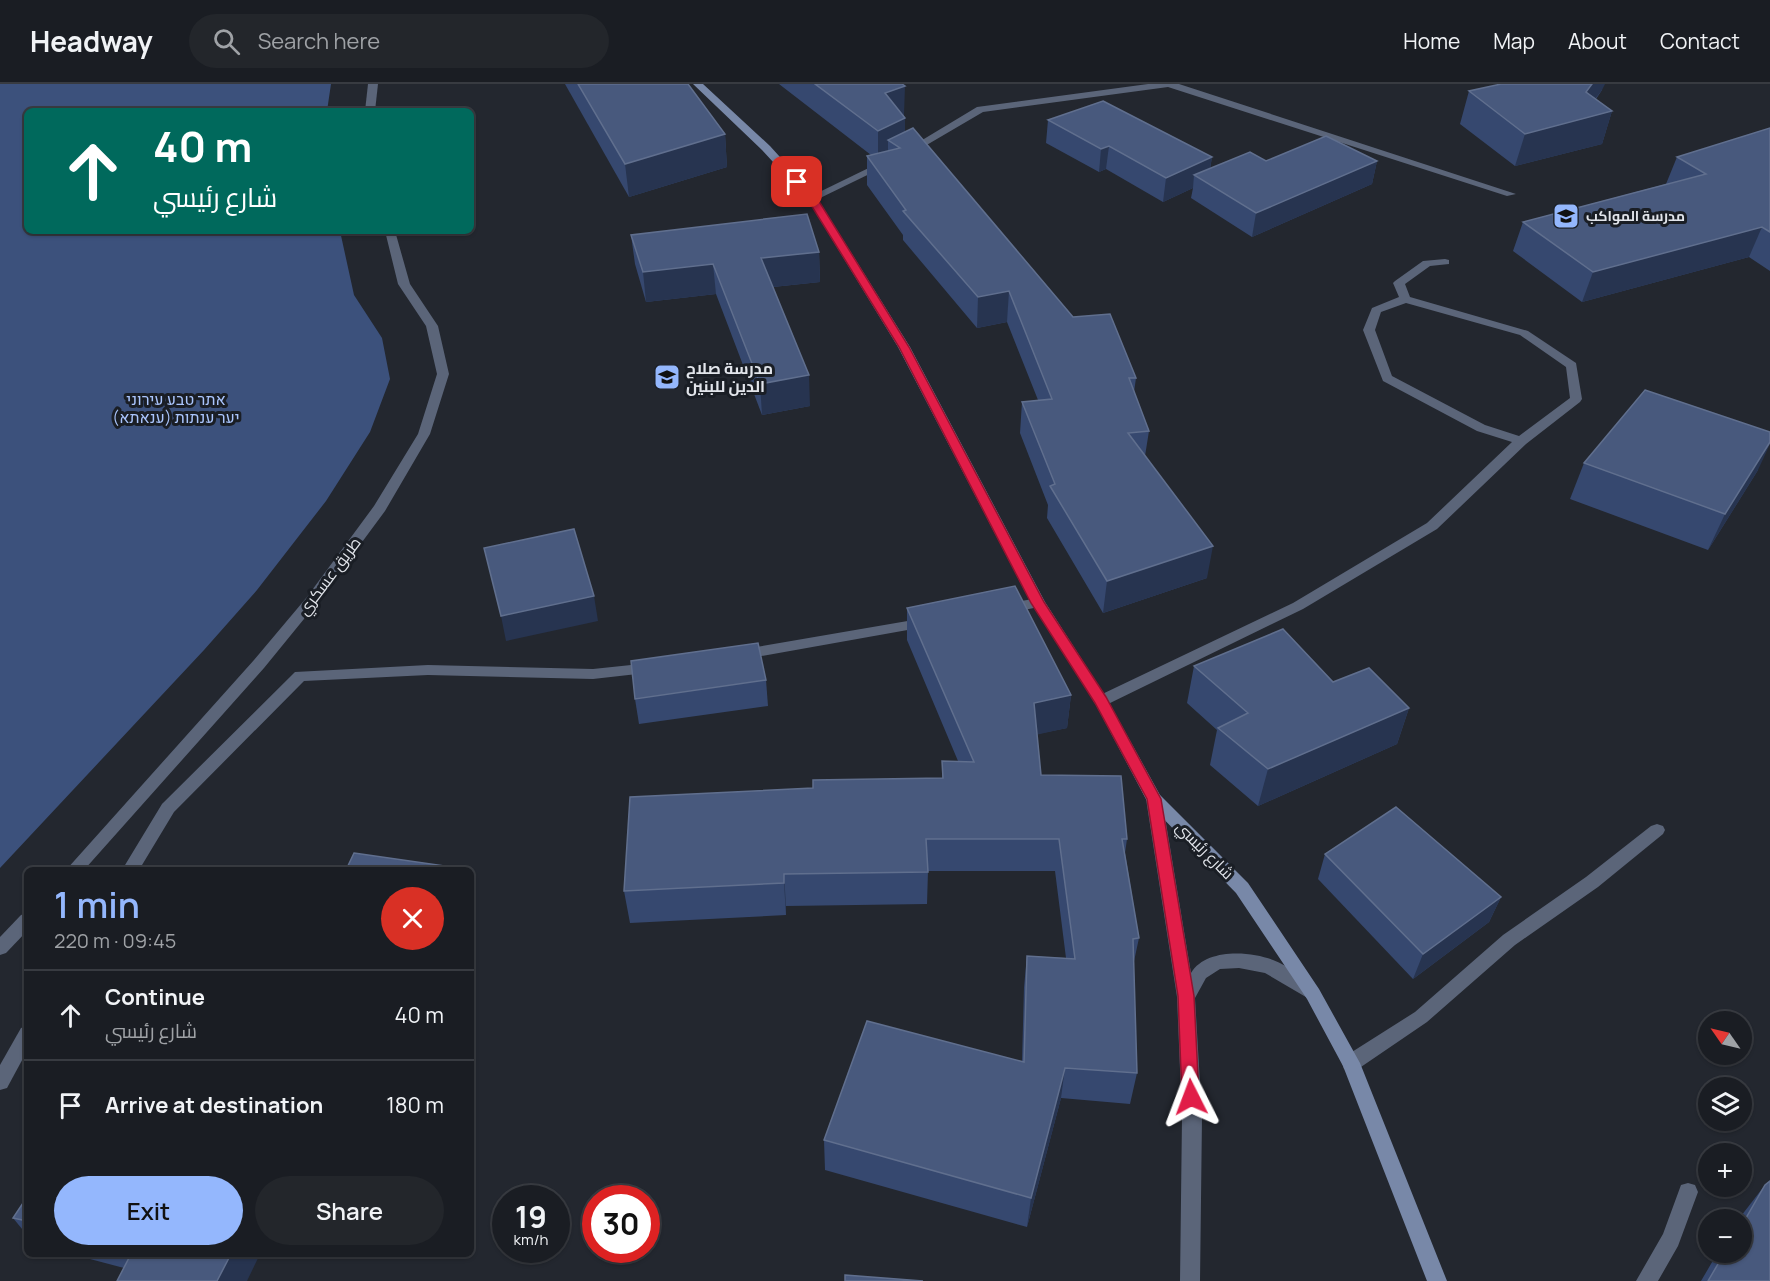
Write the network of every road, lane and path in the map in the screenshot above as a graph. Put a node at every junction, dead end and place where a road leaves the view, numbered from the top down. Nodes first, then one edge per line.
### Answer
1 (373, 84) edge
2 (698, 84) edge
3 (1169, 84) edge
4 (370, 108) edge
5 (903, 155) edge
6 (893, 160) edge
7 (1511, 194) dead end
8 (812, 198) junction
9 (391, 234) edge
10 (1445, 261) dead end
11 (1405, 299) junction
12 (1521, 441) junction
13 (1038, 603) junction
14 (991, 611) edge
15 (944, 620) edge
16 (722, 658) edge
17 (664, 666) edge
18 (1101, 701) junction
19 (1154, 799) junction
20 (1657, 830) dead end
21 (77, 867) edge
22 (131, 867) edge
23 (24, 923) edge
24 (0, 948) edge
25 (1313, 994) junction
26 (1186, 996) junction
27 (24, 1039) edge
28 (1351, 1063) junction
29 (0, 1082) edge
30 (1688, 1192) dead end
31 (1190, 1281) edge
32 (1437, 1281) edge
33 (1646, 1281) edge

1 - 4 street
2 - 8 street, شارع رئيسي
3 - 5 street
3 - 7 street
6 - 8 street
8 - 13 street, شارع رئيسي
9 - 21 street, طريق عسكري
10 - 11 street
11 - 12 street
11 - 12 street
12 - 18 street
13 - 14 street
13 - 18 street, شارع رئيسي
15 - 16 street
17 - 22 street
18 - 19 street, شارع رئيسي
19 - 25 street, شارع رئيسي
19 - 26 street
20 - 28 street
23 - 24 street
25 - 26 street
25 - 28 street, شارع رئيسي
26 - 31 street
27 - 29 street
28 - 32 street, شارع رئيسي
30 - 33 street

